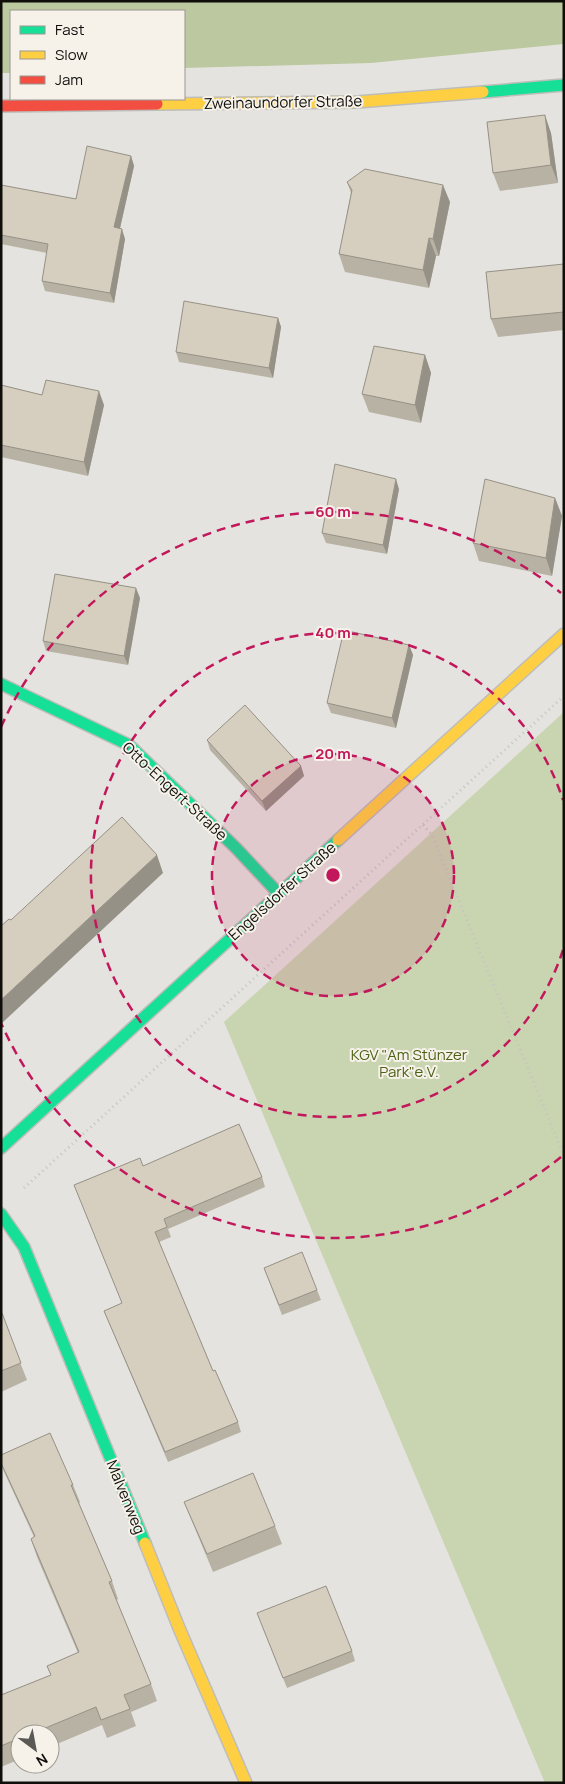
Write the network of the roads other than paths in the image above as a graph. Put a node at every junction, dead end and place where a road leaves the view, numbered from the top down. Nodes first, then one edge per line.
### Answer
1 (564, 85) edge
2 (1, 106) edge
3 (564, 634) edge
4 (1, 684) edge
5 (279, 894) junction
6 (1, 1148) edge
7 (1, 1214) edge
8 (246, 1783) edge

1 - 2 street, Zweinaundorfer Straße
3 - 5 street, Engelsdorfer Straße
4 - 5 street, Otto-Engert-Straße
5 - 6 street, Engelsdorfer Straße
7 - 8 street, Malvenweg

